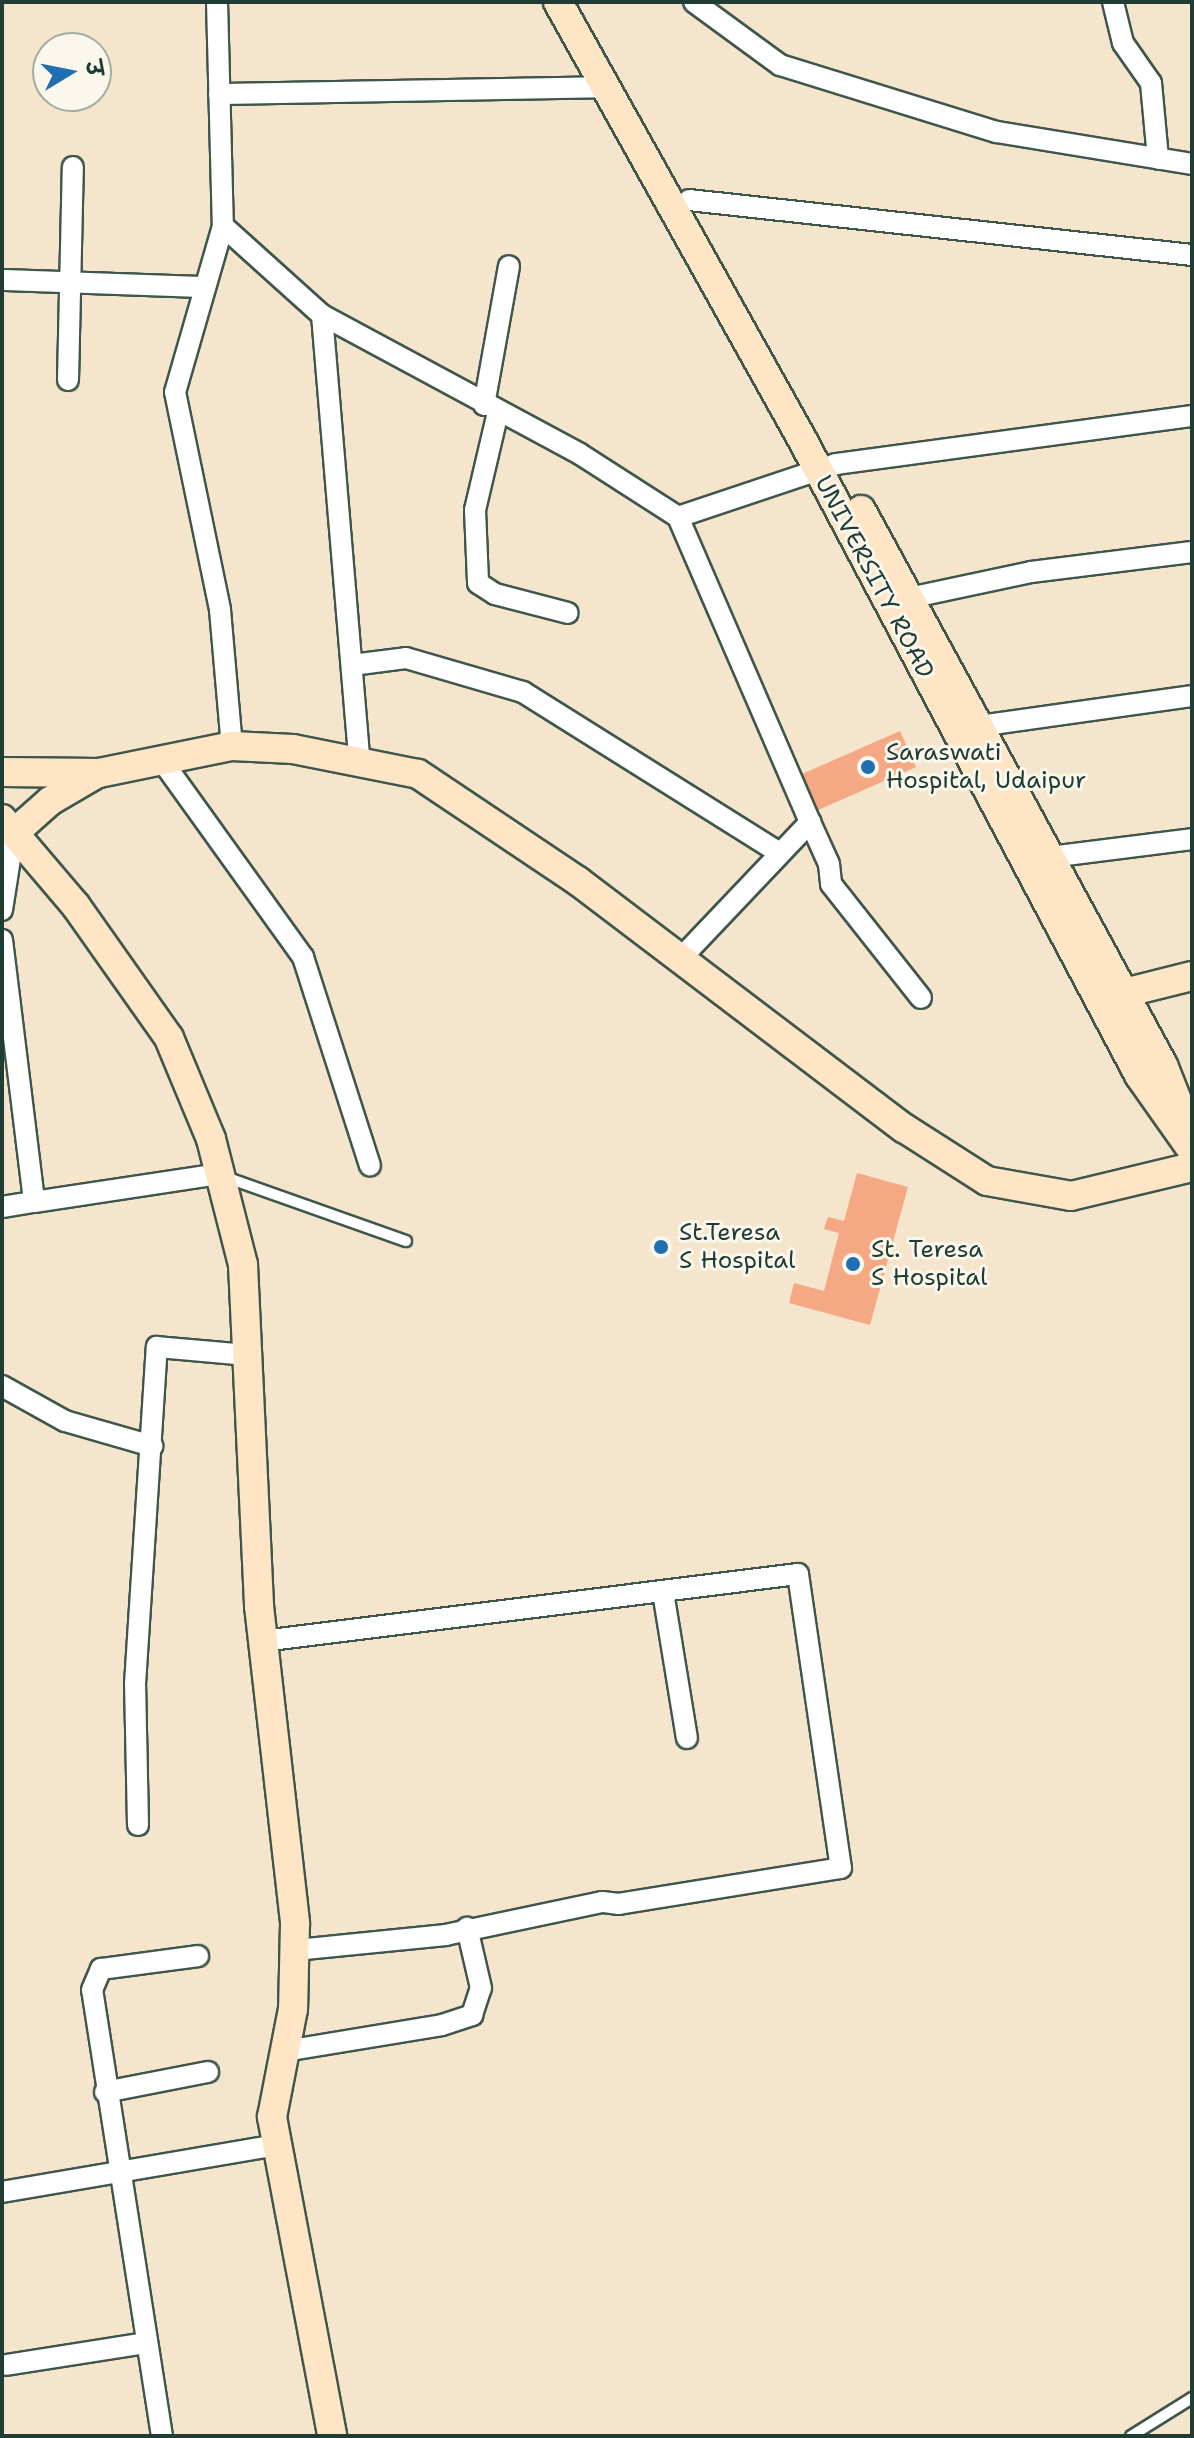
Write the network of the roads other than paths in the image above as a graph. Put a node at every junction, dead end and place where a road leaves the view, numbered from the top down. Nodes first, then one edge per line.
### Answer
1 (217, 2) edge
2 (558, 2) edge
3 (579, 2) edge
4 (694, 2) edge
5 (1113, 2) edge
6 (605, 87) junction
7 (219, 94) junction
8 (1158, 159) junction
9 (1192, 164) edge
10 (73, 167) dead end
11 (689, 200) junction
12 (223, 226) junction
13 (1192, 255) edge
14 (509, 266) dead end
15 (2, 280) edge
16 (70, 282) junction
17 (205, 287) junction
18 (322, 315) junction
19 (68, 380) dead end
20 (491, 409) junction
21 (1192, 416) edge
22 (827, 467) junction
23 (678, 517) junction
24 (1192, 552) edge
25 (909, 598) junction
26 (568, 613) dead end
27 (352, 665) junction
28 (1192, 696) edge
29 (979, 726) junction
30 (232, 746) junction
31 (160, 758) junction
32 (360, 763) junction
33 (2, 772) edge
34 (99, 773) junction
35 (810, 822) junction
36 (8, 826) edge
37 (1192, 839) edge
38 (778, 852) junction
39 (1050, 857) junction
40 (2, 910) edge
41 (2, 940) edge
42 (683, 956) junction
43 (1192, 976) edge
44 (1111, 996) junction
45 (921, 998) dead end
46 (7, 1027) edge
47 (1192, 1139) edge
48 (1192, 1150) edge
49 (370, 1166) dead end
50 (1192, 1167) edge
51 (220, 1174) junction
52 (34, 1202) junction
53 (2, 1207) edge
54 (406, 1241) dead end
55 (246, 1355) junction
56 (2, 1386) edge
57 (152, 1446) junction
58 (663, 1592) junction
59 (263, 1641) junction
60 (687, 1738) dead end
61 (138, 1825) dead end
62 (467, 1928) junction
63 (295, 1950) junction
64 (198, 1956) dead end
65 (285, 2051) junction
66 (208, 2072) dead end
67 (105, 2092) junction
68 (278, 2145) junction
69 (117, 2174) junction
70 (2, 2192) edge
71 (146, 2343) junction
72 (6, 2365) dead end
73 (1192, 2398) edge
74 (162, 2436) edge
75 (332, 2436) edge
76 (1131, 2436) edge

1 - 7 street
2 - 6 street, UNIVERSITY ROAD
3 - 11 street, UNIVERSITY ROAD
4 - 8 street
5 - 8 street
6 - 7 street
6 - 22 street, UNIVERSITY ROAD
7 - 12 street
8 - 9 street
10 - 16 street
11 - 13 street
11 - 22 street, UNIVERSITY ROAD
12 - 17 street
12 - 18 street
14 - 20 street
15 - 16 street
16 - 17 street
16 - 19 street
17 - 30 street
18 - 20 street
18 - 27 street
20 - 23 street
20 - 26 street
21 - 22 street
22 - 23 street
22 - 25 street, UNIVERSITY ROAD
22 - 44 street, UNIVERSITY ROAD
23 - 35 street
24 - 25 street
25 - 29 street, UNIVERSITY ROAD
27 - 32 street
27 - 38 street
28 - 29 street
29 - 39 street, UNIVERSITY ROAD
30 - 31 street
30 - 32 street
31 - 34 street
31 - 49 street
32 - 42 street
33 - 34 street
34 - 36 street
35 - 38 street
35 - 45 street
36 - 40 street
36 - 51 street
37 - 39 street
38 - 42 street
39 - 44 street, UNIVERSITY ROAD
41 - 46 street
42 - 50 street
43 - 44 street
44 - 47 street, UNIVERSITY ROAD
44 - 48 street, UNIVERSITY ROAD
46 - 52 street
51 - 52 street
51 - 54 lane
51 - 55 street
52 - 53 street
55 - 57 street
55 - 59 street
56 - 57 street
57 - 61 street
58 - 59 street
58 - 60 street
58 - 62 street
59 - 63 street
62 - 63 street
62 - 65 street
63 - 65 street
64 - 67 street
65 - 68 street
66 - 67 street
67 - 69 street
68 - 69 street
68 - 75 street
69 - 70 street
69 - 71 street
71 - 72 street
71 - 74 street
73 - 76 lane

